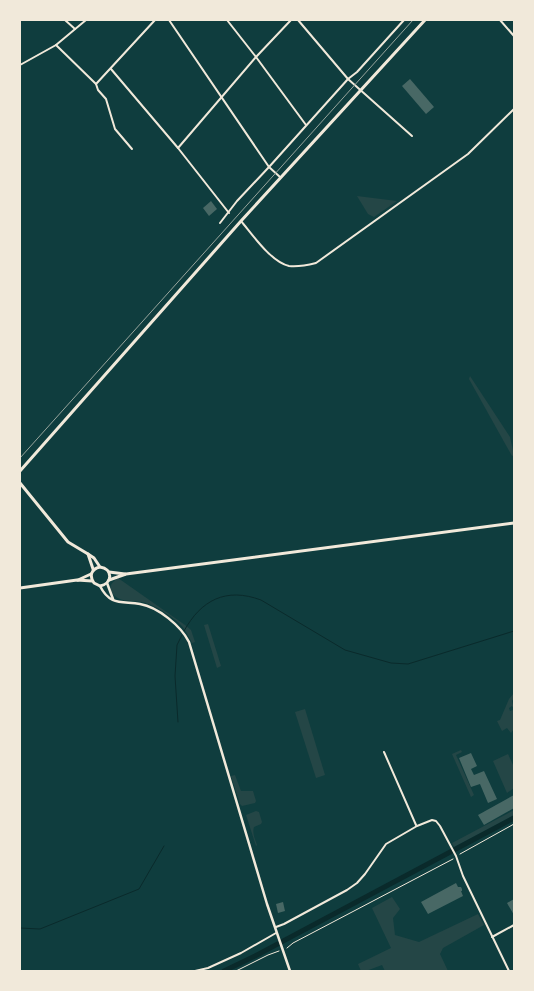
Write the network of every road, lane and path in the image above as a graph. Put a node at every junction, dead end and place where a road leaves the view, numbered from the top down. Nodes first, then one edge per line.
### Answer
1 (64, 20) edge
2 (86, 20) edge
3 (155, 20) edge
4 (169, 20) edge
5 (227, 20) edge
6 (291, 20) edge
7 (298, 20) edge
8 (404, 20) edge
9 (425, 20) edge
10 (500, 20) edge
11 (75, 29) junction
12 (514, 36) edge
13 (56, 45) junction
14 (256, 57) junction
15 (20, 65) edge
16 (111, 69) junction
17 (348, 79) junction
18 (96, 84) junction
19 (360, 91) junction
20 (221, 97) junction
21 (514, 109) edge
22 (306, 125) junction
23 (412, 136) dead end
24 (178, 148) junction
25 (132, 149) dead end
26 (269, 167) junction
27 (281, 179) junction
28 (229, 213) junction
29 (241, 221) junction
30 (220, 223) dead end
31 (20, 471) edge
32 (20, 483) edge
33 (514, 522) edge
34 (88, 554) junction
35 (100, 567) junction
36 (92, 572) junction
37 (109, 572) junction
38 (126, 574) junction
39 (77, 580) junction
40 (92, 581) junction
41 (108, 582) junction
42 (100, 586) junction
43 (20, 588) edge
44 (113, 600) junction
45 (384, 752) dead end
46 (514, 824) edge
47 (417, 826) junction
48 (456, 855) junction
49 (514, 925) edge
50 (275, 928) junction
51 (276, 933) junction
52 (492, 937) junction
53 (282, 949) junction
54 (195, 971) edge
55 (236, 971) edge
56 (290, 971) edge
57 (509, 971) edge

1 - 11 street
2 - 11 street
3 - 16 street
4 - 20 street
5 - 14 street
6 - 14 street
7 - 17 street
8 - 17 street
9 - 19 main road
10 - 12 street
11 - 13 street
13 - 15 street
13 - 18 street
14 - 20 street
14 - 22 street
16 - 18 street
16 - 24 street
17 - 19 street
17 - 22 street
18 - 25 street
19 - 23 street
19 - 27 main road
20 - 24 street
20 - 26 street
21 - 29 street
22 - 26 street
24 - 28 street
26 - 27 street
26 - 28 street
27 - 29 main road
28 - 30 street
29 - 31 main road
32 - 34 main road
33 - 38 main road
34 - 35 main road
34 - 36 main road
35 - 36 main road
35 - 37 main road
36 - 39 main road
36 - 40 main road
37 - 38 main road
37 - 41 main road
38 - 41 main road
39 - 40 main road
39 - 43 main road
40 - 42 main road
41 - 42 main road
41 - 44 street
42 - 44 street
44 - 50 street
45 - 47 street
46 - 48 path
47 - 48 street
47 - 50 street
48 - 52 street
48 - 53 path
49 - 52 street
50 - 51 street
51 - 53 street
51 - 54 street
52 - 57 street
53 - 55 path
53 - 56 street

